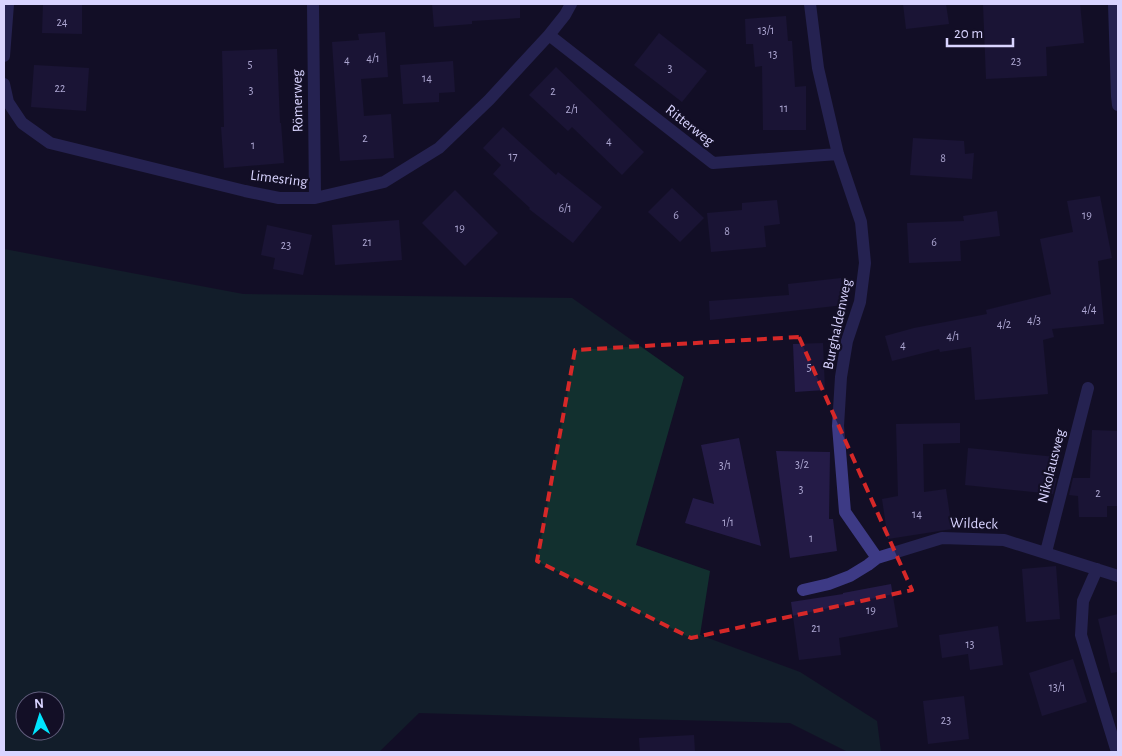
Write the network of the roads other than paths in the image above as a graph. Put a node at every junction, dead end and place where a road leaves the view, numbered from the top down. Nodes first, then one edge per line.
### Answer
1 (8, 4) edge
2 (313, 4) edge
3 (571, 4) edge
4 (810, 4) edge
5 (1114, 4) edge
6 (549, 35) junction
7 (4, 56) edge
8 (4, 84) edge
9 (1118, 105) edge
10 (838, 154) junction
11 (315, 198) junction
12 (1088, 388) dead end
13 (1046, 552) junction
14 (877, 558) junction
15 (1097, 569) junction
16 (1118, 576) edge
17 (803, 590) dead end
18 (1117, 752) edge

1 - 7 street
2 - 11 street, Römerweg
3 - 6 street, Limesring
4 - 10 street, Burghaldenweg
5 - 9 street
6 - 10 street, Ritterweg
6 - 11 street, Limesring
8 - 11 street, Limesring
10 - 14 street, Burghaldenweg
12 - 13 street, Nikolausweg
13 - 14 street, Wildeck
13 - 15 street, Wildeck
14 - 17 street, Wildeck
15 - 16 street, Wildeck
15 - 18 street

